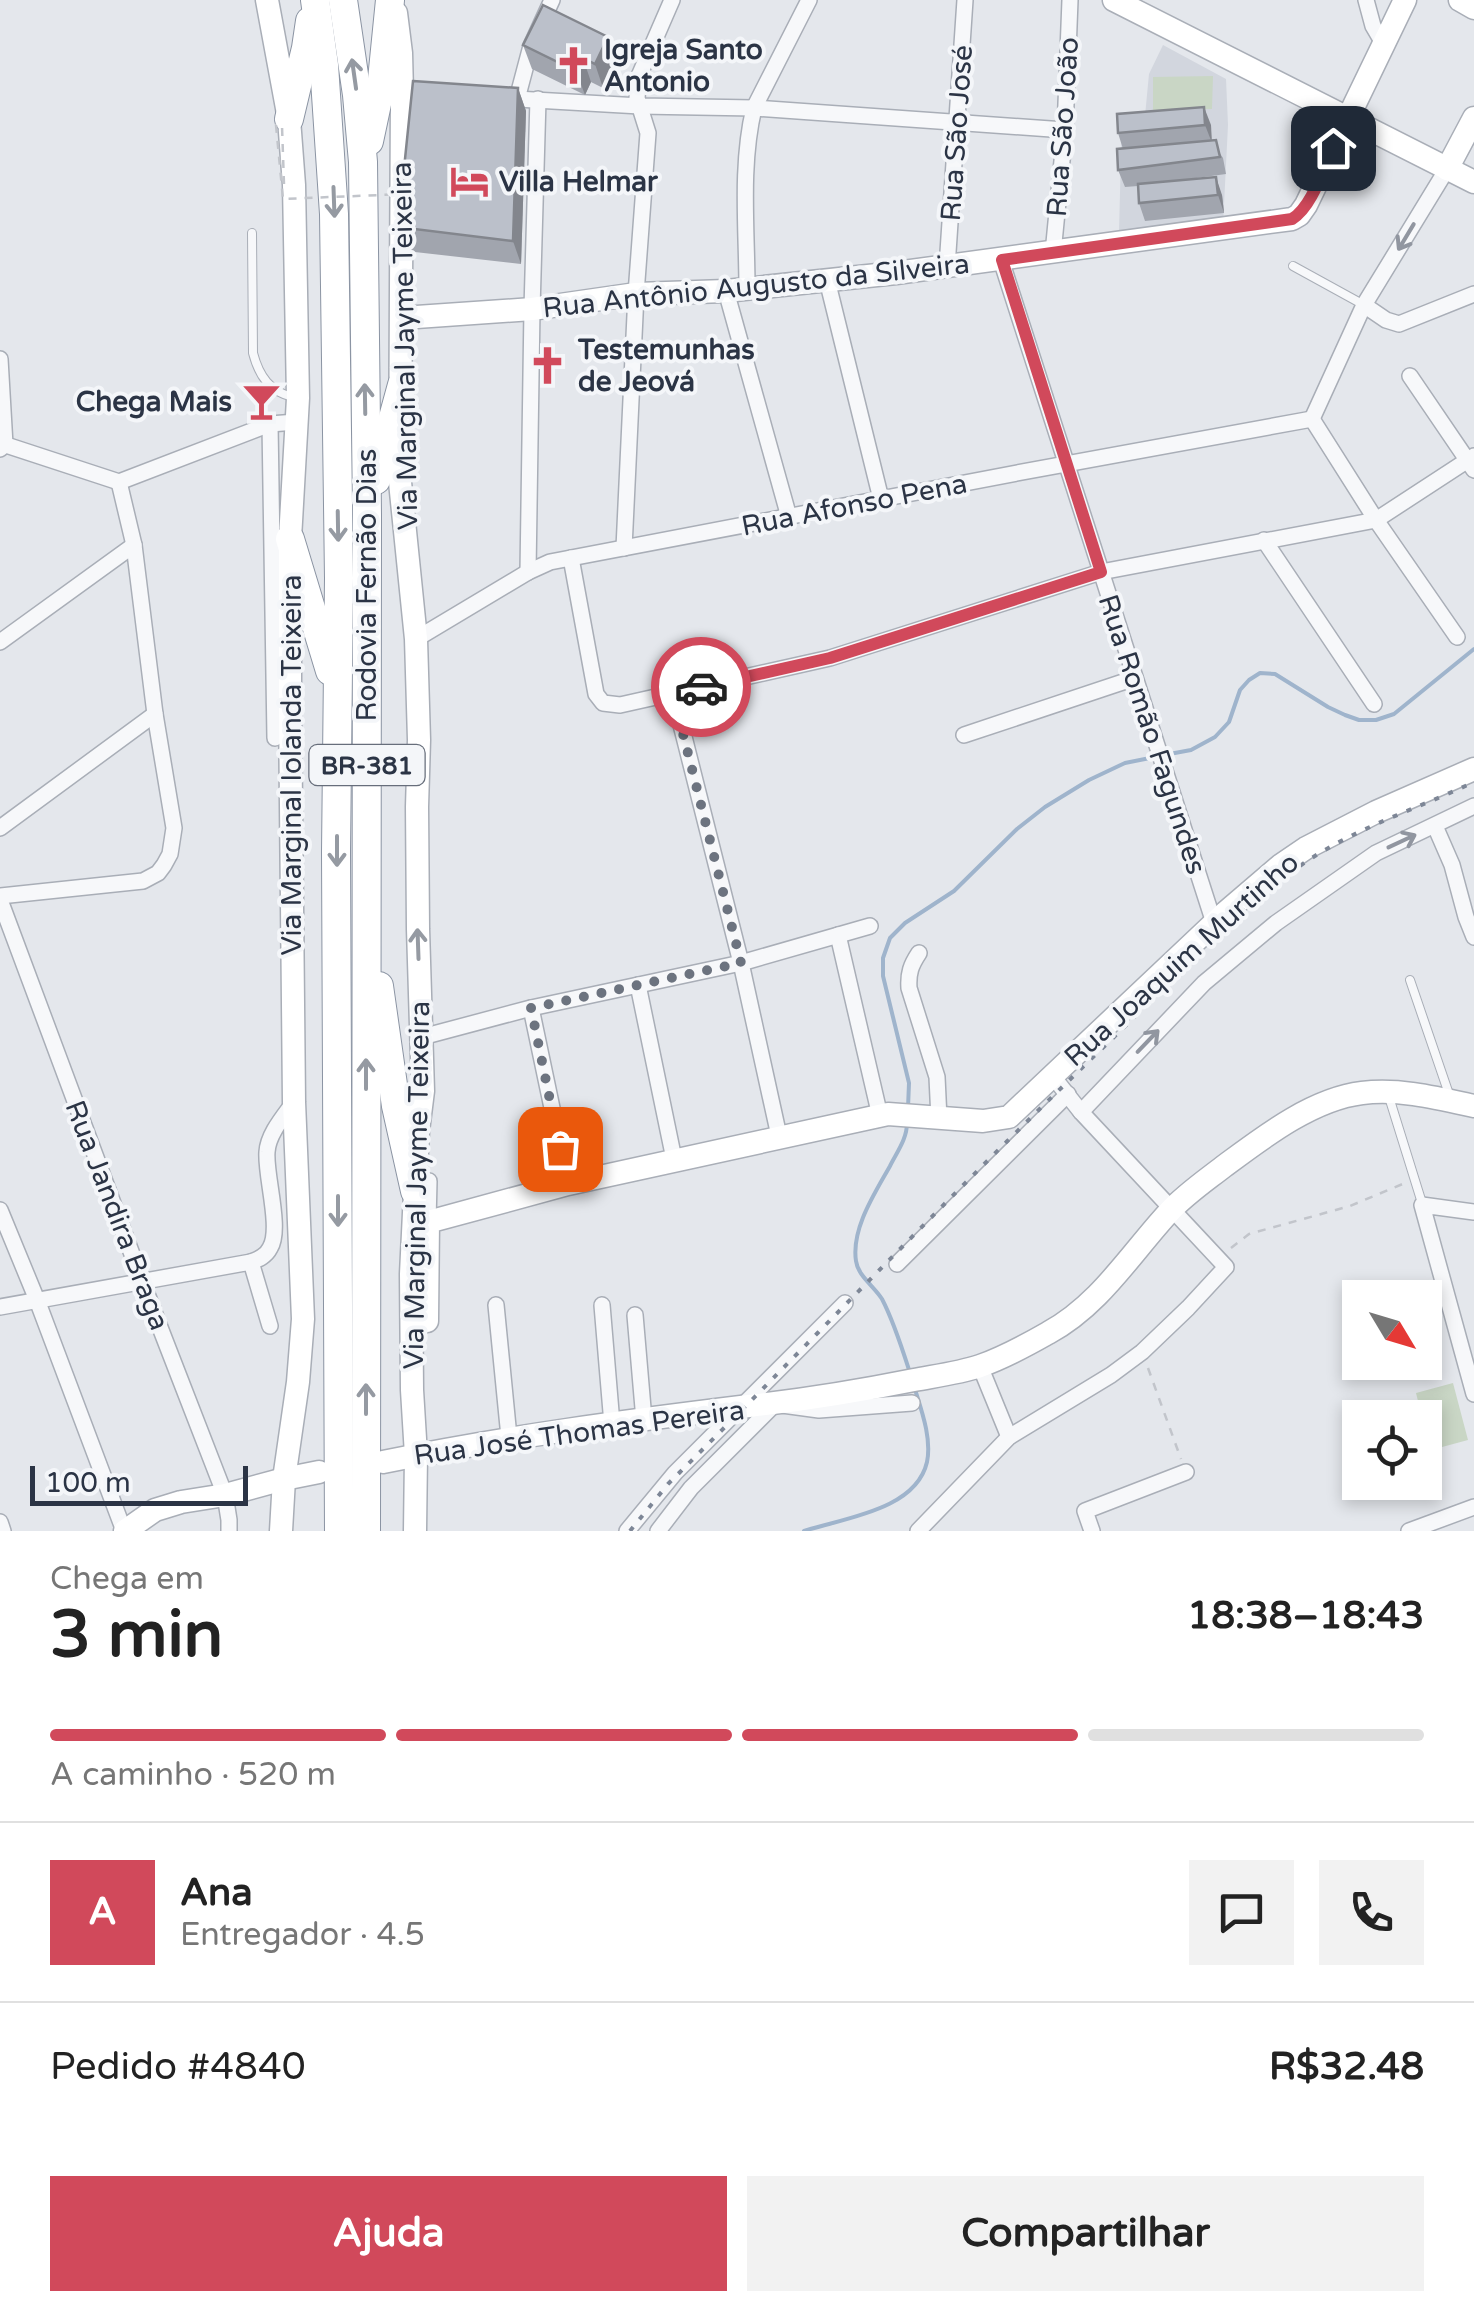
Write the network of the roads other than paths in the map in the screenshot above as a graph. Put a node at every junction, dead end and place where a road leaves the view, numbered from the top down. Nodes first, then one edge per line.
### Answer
1 (267, 0) edge
2 (314, 0) edge
3 (343, 0) edge
4 (392, 0) edge
5 (552, 0) edge
6 (672, 0) edge
7 (809, 0) edge
8 (965, 0) edge
9 (1070, 0) edge
10 (1114, 0) edge
11 (1366, 0) edge
12 (1404, 0) edge
13 (1460, 0) edge
14 (1474, 8) edge
15 (1384, 42) junction
16 (477, 97) edge
17 (516, 99) junction
18 (538, 99) junction
19 (640, 106) junction
20 (754, 108) junction
21 (1346, 118) junction
22 (1474, 118) edge
23 (289, 119) junction
24 (958, 124) junction
25 (1065, 130) junction
26 (363, 162) junction
27 (1447, 169) junction
28 (1474, 182) edge
29 (252, 233) dead end
30 (1053, 253) junction
31 (1002, 260) junction
32 (947, 266) junction
33 (1293, 266) dead end
34 (827, 280) junction
35 (736, 290) junction
36 (636, 294) junction
37 (1474, 294) edge
38 (1364, 305) junction
39 (532, 309) junction
40 (402, 318) junction
41 (0, 359) edge
42 (1410, 376) dead end
43 (402, 385) junction
44 (298, 398) junction
45 (1312, 419) junction
46 (296, 422) junction
47 (270, 424) junction
48 (2, 446) edge
49 (1472, 462) edge
50 (1066, 464) junction
51 (119, 482) junction
52 (881, 499) junction
53 (366, 515) junction
54 (789, 517) junction
55 (1376, 520) junction
56 (290, 539) junction
57 (1264, 540) junction
58 (134, 546) junction
59 (624, 548) junction
60 (571, 558) junction
61 (528, 572) junction
62 (1101, 572) junction
63 (1457, 637) dead end
64 (416, 639) junction
65 (0, 642) edge
66 (1136, 678) junction
67 (673, 694) junction
68 (339, 701) junction
69 (1374, 704) dead end
70 (156, 714) junction
71 (964, 734) dead end
72 (274, 738) dead end
73 (1474, 769) edge
74 (1474, 806) edge
75 (1435, 826) junction
76 (0, 828) edge
77 (0, 898) edge
78 (1214, 923) junction
79 (870, 926) dead end
80 (366, 930) junction
81 (838, 936) junction
82 (1474, 937) edge
83 (920, 953) dead end
84 (741, 963) junction
85 (1410, 980) dead end
86 (638, 985) junction
87 (531, 1008) junction
88 (422, 1037) junction
89 (1052, 1074) junction
90 (1388, 1093) junction
91 (1068, 1094) junction
92 (294, 1102) junction
93 (1463, 1103) edge
94 (1080, 1112) junction
95 (884, 1115) junction
96 (931, 1118) junction
97 (779, 1136) junction
98 (674, 1159) junction
99 (568, 1184) junction
100 (422, 1186) junction
101 (1422, 1204) junction
102 (0, 1210) edge
103 (1171, 1210) junction
104 (1474, 1212) edge
105 (428, 1222) junction
106 (251, 1262) junction
107 (898, 1264) dead end
108 (142, 1281) junction
109 (37, 1300) junction
110 (845, 1304) dead end
111 (496, 1305) dead end
112 (602, 1305) dead end
113 (0, 1307) edge
114 (635, 1316) dead end
115 (270, 1326) dead end
116 (980, 1366) junction
117 (1474, 1394) edge
118 (912, 1403) dead end
119 (775, 1404) junction
120 (741, 1408) junction
121 (644, 1420) junction
122 (612, 1424) junction
123 (509, 1437) junction
124 (1009, 1437) junction
125 (421, 1455) junction
126 (383, 1462) dead end
127 (318, 1472) dead end
128 (1186, 1472) road end
129 (284, 1479) junction
130 (225, 1495) junction
131 (1474, 1507) edge
132 (0, 1522) edge
133 (131, 1528) edge
134 (3, 1531) edge
135 (228, 1531) edge
136 (282, 1531) edge
137 (340, 1531) edge
138 (366, 1531) edge
139 (416, 1531) edge
140 (627, 1531) edge
141 (658, 1531) edge
142 (918, 1531) edge
143 (1092, 1531) edge
144 (1409, 1531) edge

1 - 23 street, Via Marginal Iolanda Teixeira
2 - 23 highway
2 -> 68 highway, Rodovia Fernão Dias / BR-381
26 -> 3 highway, Rodovia Fernão Dias / BR-381
4 - 26 highway
4 - 40 street, Via Marginal Jayme Teixeira
5 - 17 street
6 - 19 street
7 - 20 street
8 - 24 street, Rua São José
9 - 25 street, Rua São João
10 - 21 street
11 - 15 street
12 - 15 street
13 - 14 street
15 - 21 street
16 - 17 street
17 - 18 street
18 - 19 street
18 - 39 street
19 - 20 street
19 - 36 street
20 - 24 street
20 - 35 street
21 - 27 street
21 - 30 street, Rua Antônio Augusto da Silveira
22 - 27 street
23 - 44 street, Via Marginal Iolanda Teixeira
24 - 25 street
24 - 32 street, Rua São José
25 - 30 street, Rua São João
53 -> 26 highway, Rodovia Fernão Dias / BR-381
27 - 28 street
27 -> 38 street
29 - 44 lane
30 - 31 street, Rua Antônio Augusto da Silveira
31 - 32 street, Rua Antônio Augusto da Silveira
31 - 50 street, Rua Romão Fagundes
32 - 34 street, Rua Antônio Augusto da Silveira
33 - 38 lane
34 - 35 street, Rua Antônio Augusto da Silveira
34 - 52 street
35 - 36 street, Rua Antônio Augusto da Silveira
35 - 54 street
36 - 39 street, Rua Antônio Augusto da Silveira
36 - 59 street
37 - 38 street
38 - 45 street
39 - 40 street, Rua Antônio Augusto da Silveira
39 - 61 street
40 - 43 street, Via Marginal Jayme Teixeira
41 - 48 street
42 - 49 street
43 - 53 highway
43 - 64 street, Via Marginal Jayme Teixeira
44 - 46 street, Via Marginal Iolanda Teixeira
45 - 50 street, Rua Afonso Pena
45 - 55 street
46 - 47 street
46 - 56 street, Via Marginal Iolanda Teixeira
47 - 51 street
47 - 72 street
48 - 51 street
49 - 55 street
50 - 52 street, Rua Afonso Pena
50 - 62 street, Rua Romão Fagundes
51 - 58 street
52 - 54 street, Rua Afonso Pena
53 - 80 highway, Rodovia Fernão Dias / BR-381
54 - 59 street, Rua Afonso Pena
55 - 57 street
55 - 63 street
56 - 68 highway
56 - 92 street, Via Marginal Iolanda Teixeira
57 - 62 street
57 - 69 street
58 - 65 street
58 - 70 street
59 - 60 street, Rua Afonso Pena
60 - 61 street, Rua Afonso Pena
60 - 67 street
61 - 64 street, Rua Afonso Pena
62 - 66 street, Rua Romão Fagundes
62 - 67 street
88 -> 64 street, Via Marginal Jayme Teixeira
66 - 71 street
66 - 78 street, Rua Romão Fagundes
67 - 84 street
68 -> 137 highway, Rodovia Fernão Dias / BR-381
70 - 76 street
70 - 77 street
73 - 78 street, Rua Joaquim Murtinho
74 - 75 street, Rua Joaquim Murtinho
75 - 82 street
94 -> 75 street, Rua Joaquim Murtinho
77 - 108 street, Rua Jandira Braga
78 - 89 street, Rua Joaquim Murtinho
79 - 81 street
80 - 100 highway
138 -> 80 highway, Rodovia Fernão Dias / BR-381
81 - 84 street
81 - 95 street
83 - 96 street
84 - 86 street
84 - 97 street
85 - 93 lane
86 - 87 street
86 - 98 street
87 - 88 street
87 - 99 street
88 - 100 street, Via Marginal Jayme Teixeira
89 - 91 street
89 - 96 street, Rua Joaquim Murtinho
90 - 93 street, Rua José Thomas Pereira
90 - 101 lane
90 - 103 street, Rua José Thomas Pereira
91 - 94 street
91 - 107 street, Rua Joaquim Murtinho
92 - 106 street
92 - 129 street, Via Marginal Iolanda Teixeira
94 - 103 street
95 - 96 street, Rua Joaquim Murtinho
95 - 97 street, Rua Joaquim Murtinho
97 - 98 street, Rua Joaquim Murtinho
98 - 99 street, Rua Joaquim Murtinho
99 - 105 street, Rua Joaquim Murtinho
100 - 105 street
100 - 125 street, Via Marginal Jayme Teixeira
101 - 104 street
101 - 117 street
102 - 109 street
103 - 116 street, Rua José Thomas Pereira
103 - 124 street
105 - 125 street
106 - 108 street
106 - 115 street
108 - 109 street
108 - 130 street, Rua Jandira Braga
109 - 113 street
109 - 133 street
110 - 120 street
111 - 123 street
112 - 122 street
114 - 121 street
116 - 119 street, Rua José Thomas Pereira
116 - 124 street
118 - 119 street, Rua José Thomas Pereira
119 - 120 street, Rua José Thomas Pereira
119 - 141 street
120 - 121 street, Rua José Thomas Pereira
120 - 140 street
121 - 122 street, Rua José Thomas Pereira
122 - 123 street, Rua José Thomas Pereira
123 - 125 street, Rua José Thomas Pereira
124 - 142 street
125 - 126 street, Rua José Thomas Pereira
125 - 139 street, Via Marginal Jayme Teixeira
127 - 129 street
128 - 143 street
129 - 130 street
129 - 136 street, Via Marginal Iolanda Teixeira
130 - 133 street
130 - 135 street, Rua Jandira Braga
131 - 144 street
132 - 134 street

